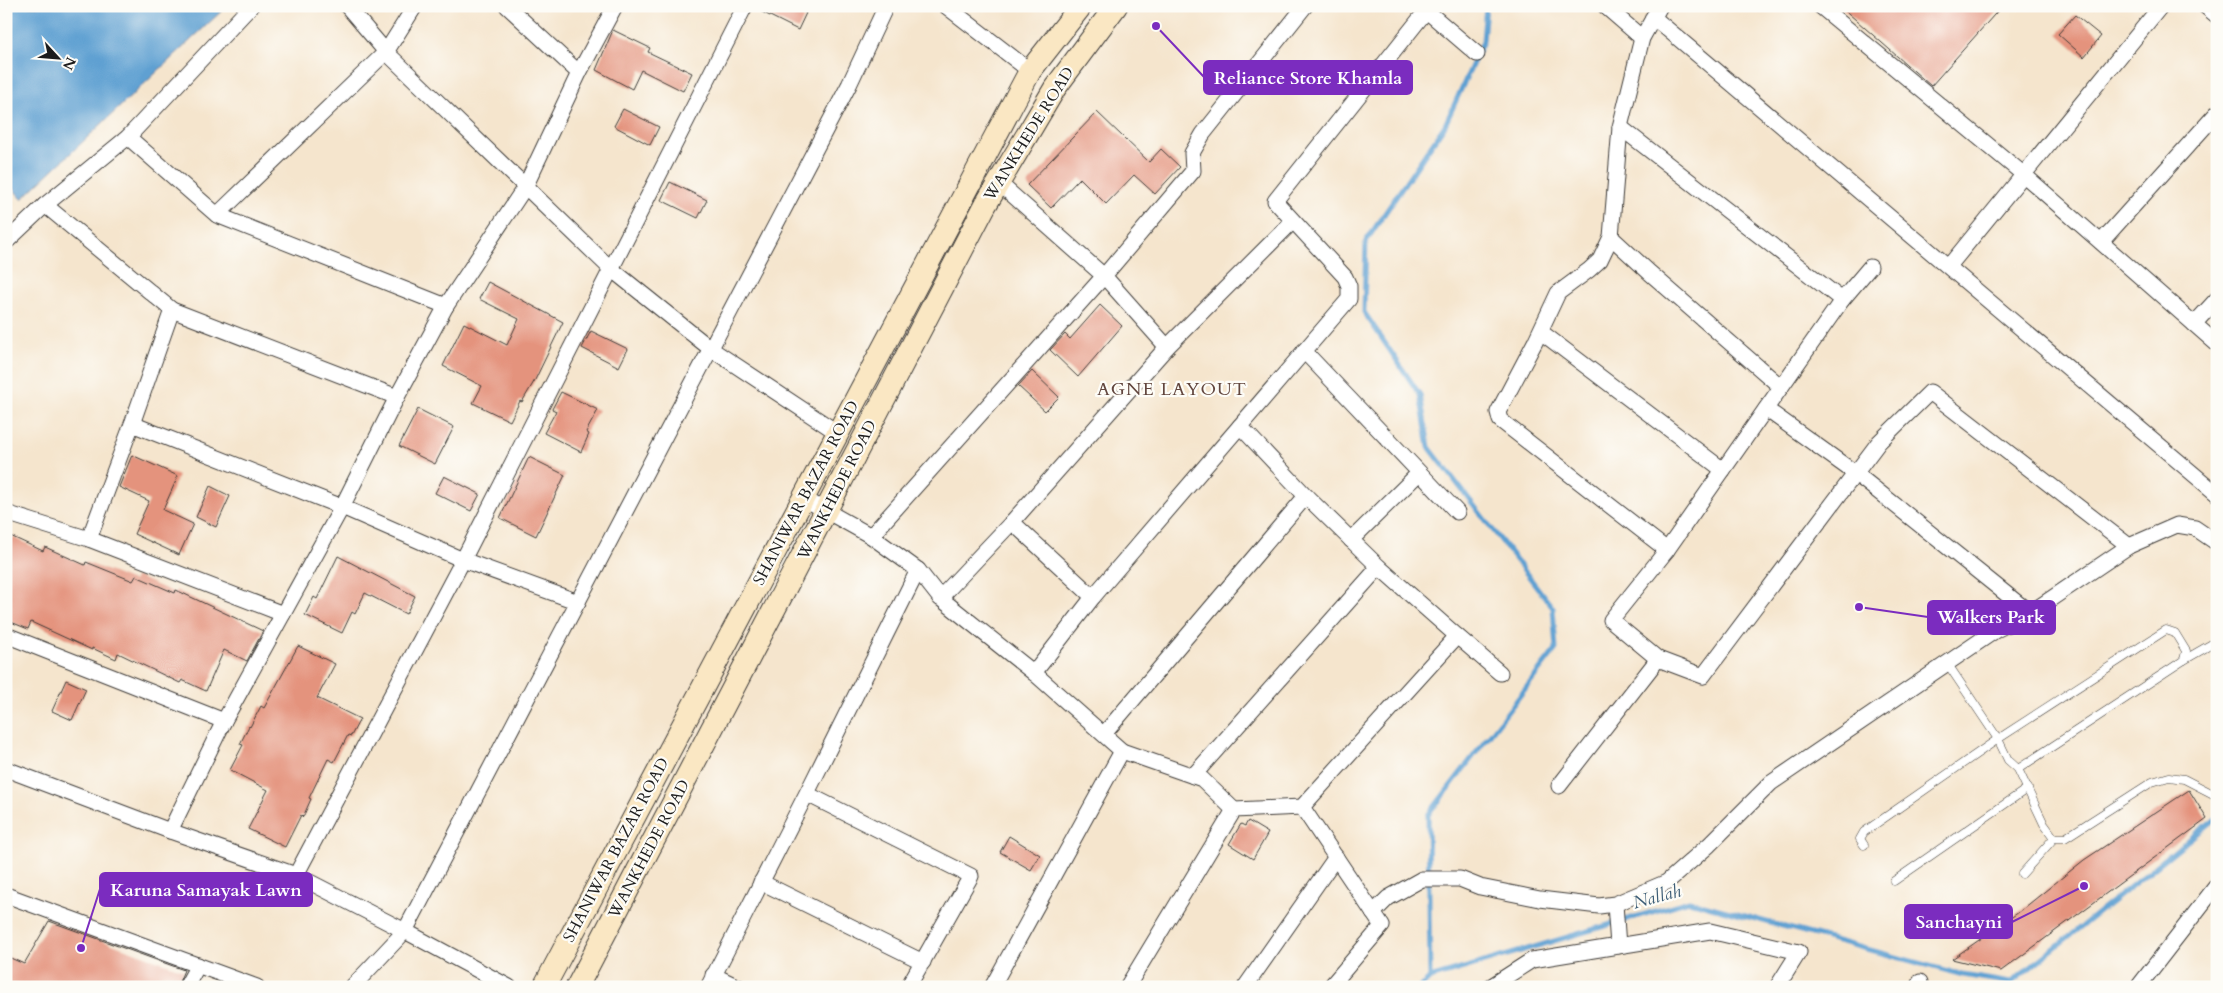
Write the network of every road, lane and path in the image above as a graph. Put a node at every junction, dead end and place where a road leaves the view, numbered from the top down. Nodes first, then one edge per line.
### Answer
1 (251, 6) edge
2 (347, 6) edge
3 (415, 6) edge
4 (507, 6) edge
5 (615, 6) edge
6 (745, 6) edge
7 (886, 6) edge
8 (946, 6) edge
9 (1081, 6) edge
10 (1116, 6) edge
11 (1305, 6) edge
12 (1605, 6) edge
13 (1820, 6) edge
14 (2161, 6) edge
15 (2205, 6) edge
16 (1423, 8) edge
17 (1657, 12) edge
18 (2217, 16) edge
19 (1642, 38) junction
20 (386, 52) junction
21 (1477, 54) dead end
22 (1030, 71) junction
23 (579, 73) junction
24 (2217, 113) edge
25 (1620, 128) junction
26 (128, 137) junction
27 (2023, 174) junction
28 (999, 183) junction
29 (525, 187) junction
30 (44, 205) junction
31 (217, 215) junction
32 (1293, 221) junction
33 (1611, 236) junction
34 (6, 242) edge
35 (2101, 242) junction
36 (1949, 266) junction
37 (1870, 267) dead end
38 (610, 268) junction
39 (1104, 276) junction
40 (2217, 299) edge
41 (1842, 300) junction
42 (446, 306) junction
43 (172, 310) junction
44 (2194, 324) junction
45 (1540, 332) junction
46 (2217, 344) edge
47 (1167, 347) junction
48 (711, 349) junction
49 (1304, 351) junction
50 (1781, 387) junction
51 (397, 396) junction
52 (1766, 409) junction
53 (132, 424) junction
54 (1240, 426) junction
55 (838, 433) junction
56 (1723, 470) junction
57 (1419, 473) junction
58 (1855, 474) junction
59 (2217, 494) edge
60 (1306, 496) junction
61 (803, 498) junction
62 (342, 507) junction
63 (827, 511) junction
64 (1458, 512) dead end
65 (6, 513) edge
66 (1013, 521) junction
67 (871, 536) junction
68 (89, 539) junction
69 (1351, 540) junction
70 (2217, 543) edge
71 (2129, 546) junction
72 (1667, 550) junction
73 (463, 560) junction
74 (1379, 567) junction
75 (918, 570) junction
76 (1093, 597) junction
77 (940, 598) junction
78 (578, 602) junction
79 (2030, 613) junction
80 (282, 614) junction
81 (6, 635) edge
82 (1457, 636) junction
83 (2217, 641) edge
84 (1658, 659) junction
85 (2184, 660) junction
86 (1947, 663) junction
87 (1034, 673) junction
88 (1500, 673) dead end
89 (224, 721) junction
90 (1104, 734) junction
91 (1998, 739) junction
92 (1122, 751) junction
93 (6, 769) edge
94 (2018, 769) junction
95 (1193, 776) junction
96 (1559, 786) dead end
97 (2028, 788) junction
98 (807, 794) junction
99 (2217, 796) edge
100 (1302, 807) junction
101 (1234, 810) junction
102 (170, 831) junction
103 (2054, 838) junction
104 (1864, 845) dead end
105 (1336, 857) junction
106 (2022, 874) dead end
107 (296, 875) junction
108 (1894, 881) dead end
109 (761, 882) junction
110 (2217, 885) edge
111 (6, 895) edge
112 (1615, 904) junction
113 (1373, 913) junction
114 (405, 931) junction
115 (1618, 946) junction
116 (923, 962) junction
117 (198, 965) junction
118 (710, 981) edge
119 (186, 987) edge
120 (257, 987) edge
121 (352, 987) edge
122 (508, 987) edge
123 (544, 987) edge
124 (578, 987) edge
125 (738, 987) edge
126 (908, 987) edge
127 (992, 987) edge
128 (1127, 987) edge
129 (1245, 987) edge
130 (1330, 987) edge
131 (1490, 987) edge
132 (1778, 987) edge
133 (2138, 987) edge

1 - 26 street
2 - 20 street
3 - 20 street
4 - 23 street
5 - 23 street
6 - 38 street
7 - 48 street
8 - 22 street
9 - 22 main road, SHANIWAR BAZAR ROAD
10 - 28 main road, WANKHEDE ROAD
11 - 39 street
12 - 19 street
13 - 27 street
14 - 27 street
15 - 18 street
16 - 21 street
16 - 32 street
17 - 19 street
17 - 36 street
19 - 25 street
20 - 29 street
20 - 31 street
22 - 55 main road, SHANIWAR BAZAR ROAD
23 - 29 street
24 - 35 street
25 - 33 street
25 - 41 street
26 - 30 street
26 - 31 street
27 - 35 street
27 - 36 street
28 - 39 street
28 - 63 main road, WANKHEDE ROAD
29 - 38 street
29 - 42 street
30 - 34 street
30 - 43 street
31 - 42 street
32 - 47 street
32 - 49 street
33 - 45 street
33 - 50 street
35 - 44 street
36 - 59 street
37 - 41 street
38 - 48 street
38 - 73 street
39 - 47 street
39 - 67 street
40 - 44 street
41 - 50 street
42 - 51 street
43 - 51 street
43 - 53 street
44 - 46 street
45 - 56 street
45 - 72 street
47 - 66 street
48 - 55 street
48 - 78 street
49 - 54 street
49 - 57 street
50 - 52 street
51 - 62 street
52 - 56 street
52 - 58 street
53 - 62 street
53 - 68 street
54 - 60 street
54 - 76 street
55 - 61 main road, SHANIWAR BAZAR ROAD
56 - 72 street
57 - 64 street
57 - 69 street
58 - 71 street
58 - 79 street
58 - 84 street
60 - 69 street
60 - 90 street
61 - 63 street
61 - 123 main road, SHANIWAR BAZAR ROAD
62 - 73 street
62 - 80 street
63 - 67 street
63 - 124 main road, WANKHEDE ROAD
65 - 68 street
66 - 76 street
66 - 77 street
67 - 75 street
68 - 80 street
69 - 74 street
70 - 71 street
71 - 79 street
72 - 84 street
73 - 78 street
73 - 107 street
74 - 82 street
74 - 95 street
75 - 77 street
75 - 98 street
76 - 87 street
77 - 87 street
78 - 114 street
79 - 86 street
80 - 89 street
81 - 89 street
82 - 88 street
82 - 100 street
83 - 85 lane
84 - 96 street
85 - 91 lane
85 - 94 lane
86 - 91 lane
86 - 112 street
87 - 90 street
89 - 102 street
90 - 92 street
91 - 94 lane
91 - 104 lane
92 - 95 street
92 - 127 street
93 - 102 street
94 - 97 lane
95 - 101 street
97 - 103 lane
97 - 108 lane
98 - 109 street
98 - 116 street
99 - 103 lane
100 - 101 street
100 - 105 street
101 - 128 street
102 - 107 street
103 - 106 lane
105 - 113 street
105 - 129 street
107 - 114 street
109 - 116 street
109 - 118 street
110 - 133 street
111 - 117 street
112 - 113 street
112 - 115 street
113 - 130 street
114 - 121 street
114 - 122 street
115 - 131 street
115 - 132 street
116 - 126 street
117 - 119 street
117 - 120 street
118 - 125 street

